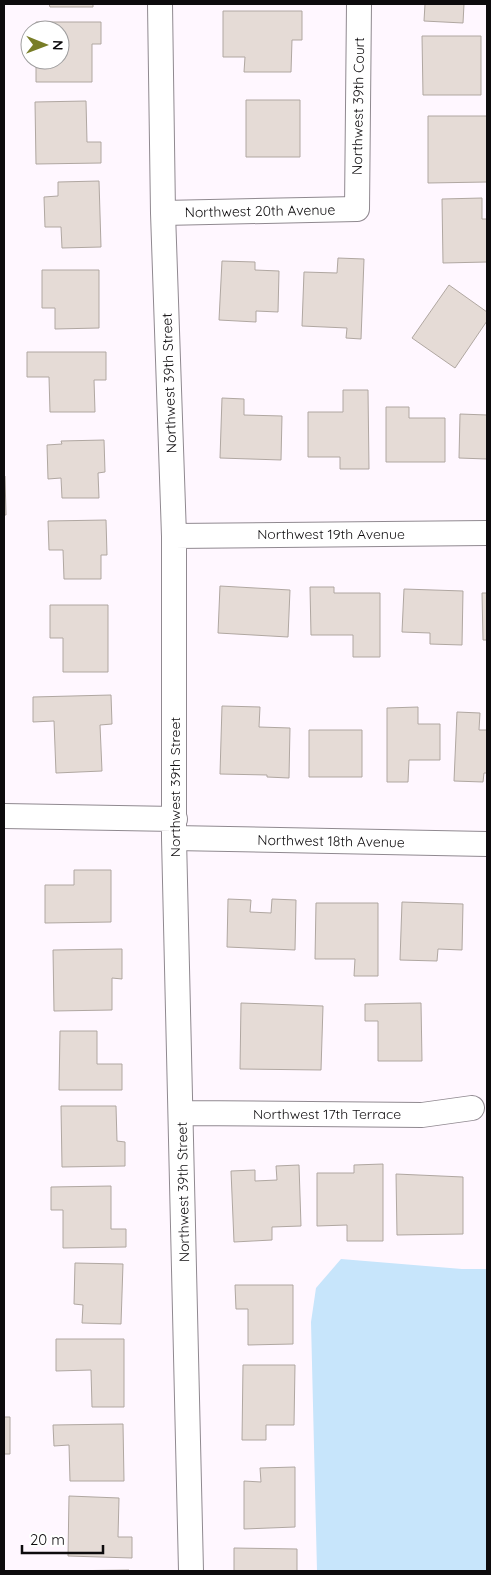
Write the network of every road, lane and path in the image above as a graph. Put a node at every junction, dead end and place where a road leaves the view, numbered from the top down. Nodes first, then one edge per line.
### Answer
1 (160, 4) edge
2 (359, 4) edge
3 (357, 209) joint
4 (163, 213) junction
5 (487, 533) edge
6 (174, 536) junction
7 (4, 816) edge
8 (174, 828) junction
9 (487, 844) edge
10 (472, 1108) dead end
11 (182, 1113) junction
12 (191, 1571) edge

1 - 4 street, Northwest 39th Street
2 - 3 street, Northwest 39th Court
3 - 4 street, Northwest 20th Avenue
4 - 6 street, Northwest 39th Street
5 - 6 street, Northwest 19th Avenue
6 - 8 street, Northwest 39th Street
7 - 8 street, Northwest 18th Avenue
8 - 9 street, Northwest 18th Avenue
8 - 11 street, Northwest 39th Street
10 - 11 street, Northwest 17th Terrace
11 - 12 street, Northwest 39th Street

